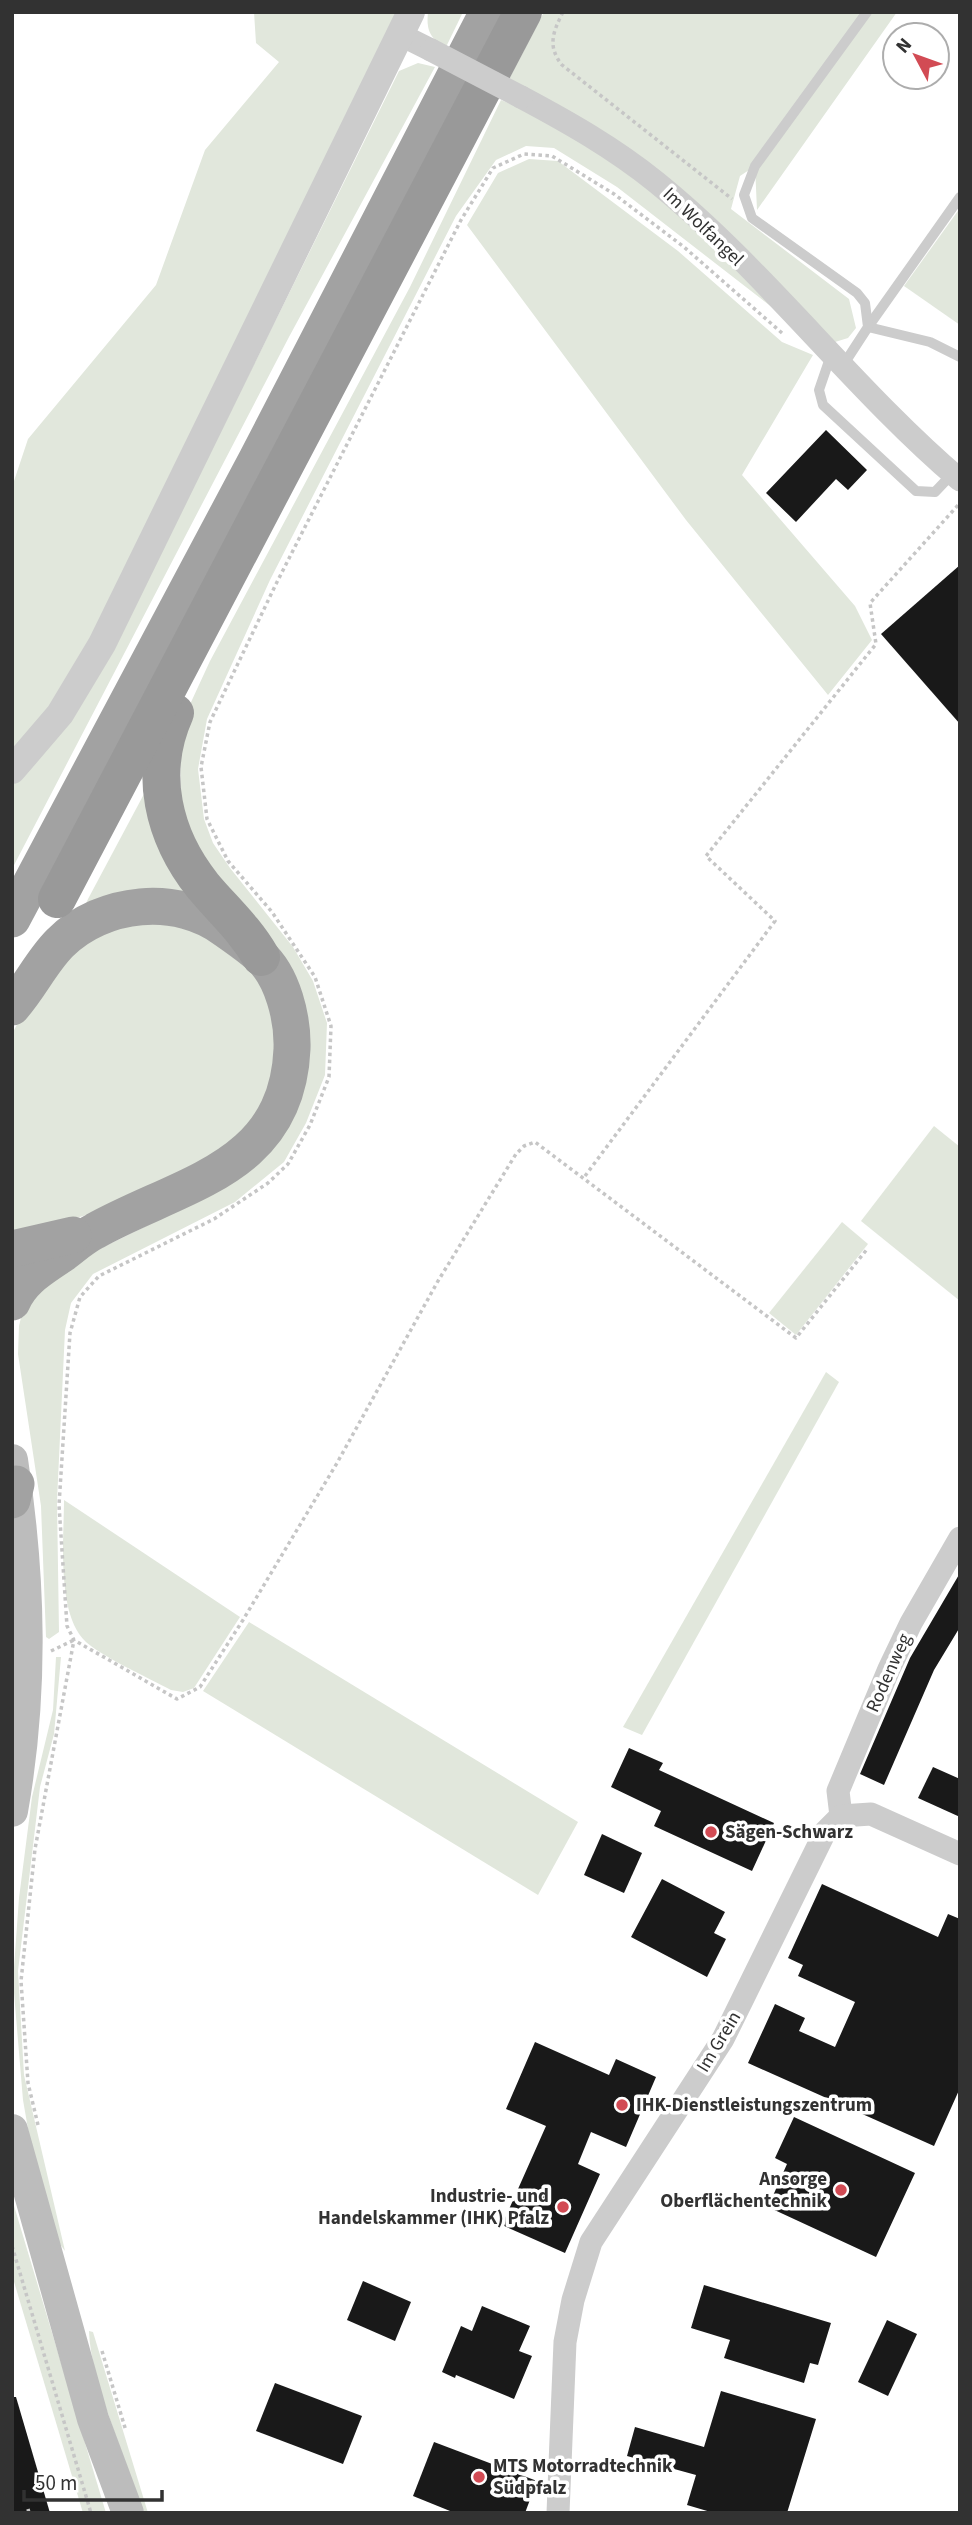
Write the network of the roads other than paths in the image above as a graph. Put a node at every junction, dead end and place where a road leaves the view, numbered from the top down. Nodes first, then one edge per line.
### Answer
1 (488, 12) edge
2 (523, 12) edge
3 (867, 12) edge
4 (406, 23) edge
5 (960, 197) edge
6 (868, 327) junction
7 (960, 357) edge
8 (836, 361) junction
9 (957, 473) edge
10 (194, 643) junction
11 (12, 770) edge
12 (57, 899) joint
13 (12, 919) edge
14 (261, 957) junction
15 (12, 983) edge
16 (12, 1007) edge
17 (95, 1231) junction
18 (12, 1249) edge
19 (12, 1302) edge
20 (13, 1481) edge
21 (960, 1538) edge
22 (12, 1811) edge
23 (841, 1816) junction
24 (960, 1854) edge
25 (26, 2132) edge
26 (93, 2419) junction
27 (110, 2513) edge
28 (128, 2513) edge
29 (138, 2513) edge
30 (558, 2513) edge

1 - 13 highway
2 - 10 highway
3 - 6 lane
4 - 8 street, Im Wolfangel, bridge
4 - 11 street
5 - 6 lane
6 - 7 lane
6 - 8 lane
8 - 9 street, Im Wolfangel
8 - 9 lane
10 - 12 highway
10 - 14 highway
12 - 15 highway
14 - 16 highway
14 - 17 highway
17 - 18 highway
17 - 19 highway
20 - 22 main road
21 - 23 street, Rodenweg
23 - 24 street
23 - 30 street, Im Grein
25 - 26 main road
26 - 27 main road
26 - 28 main road
26 - 29 street

